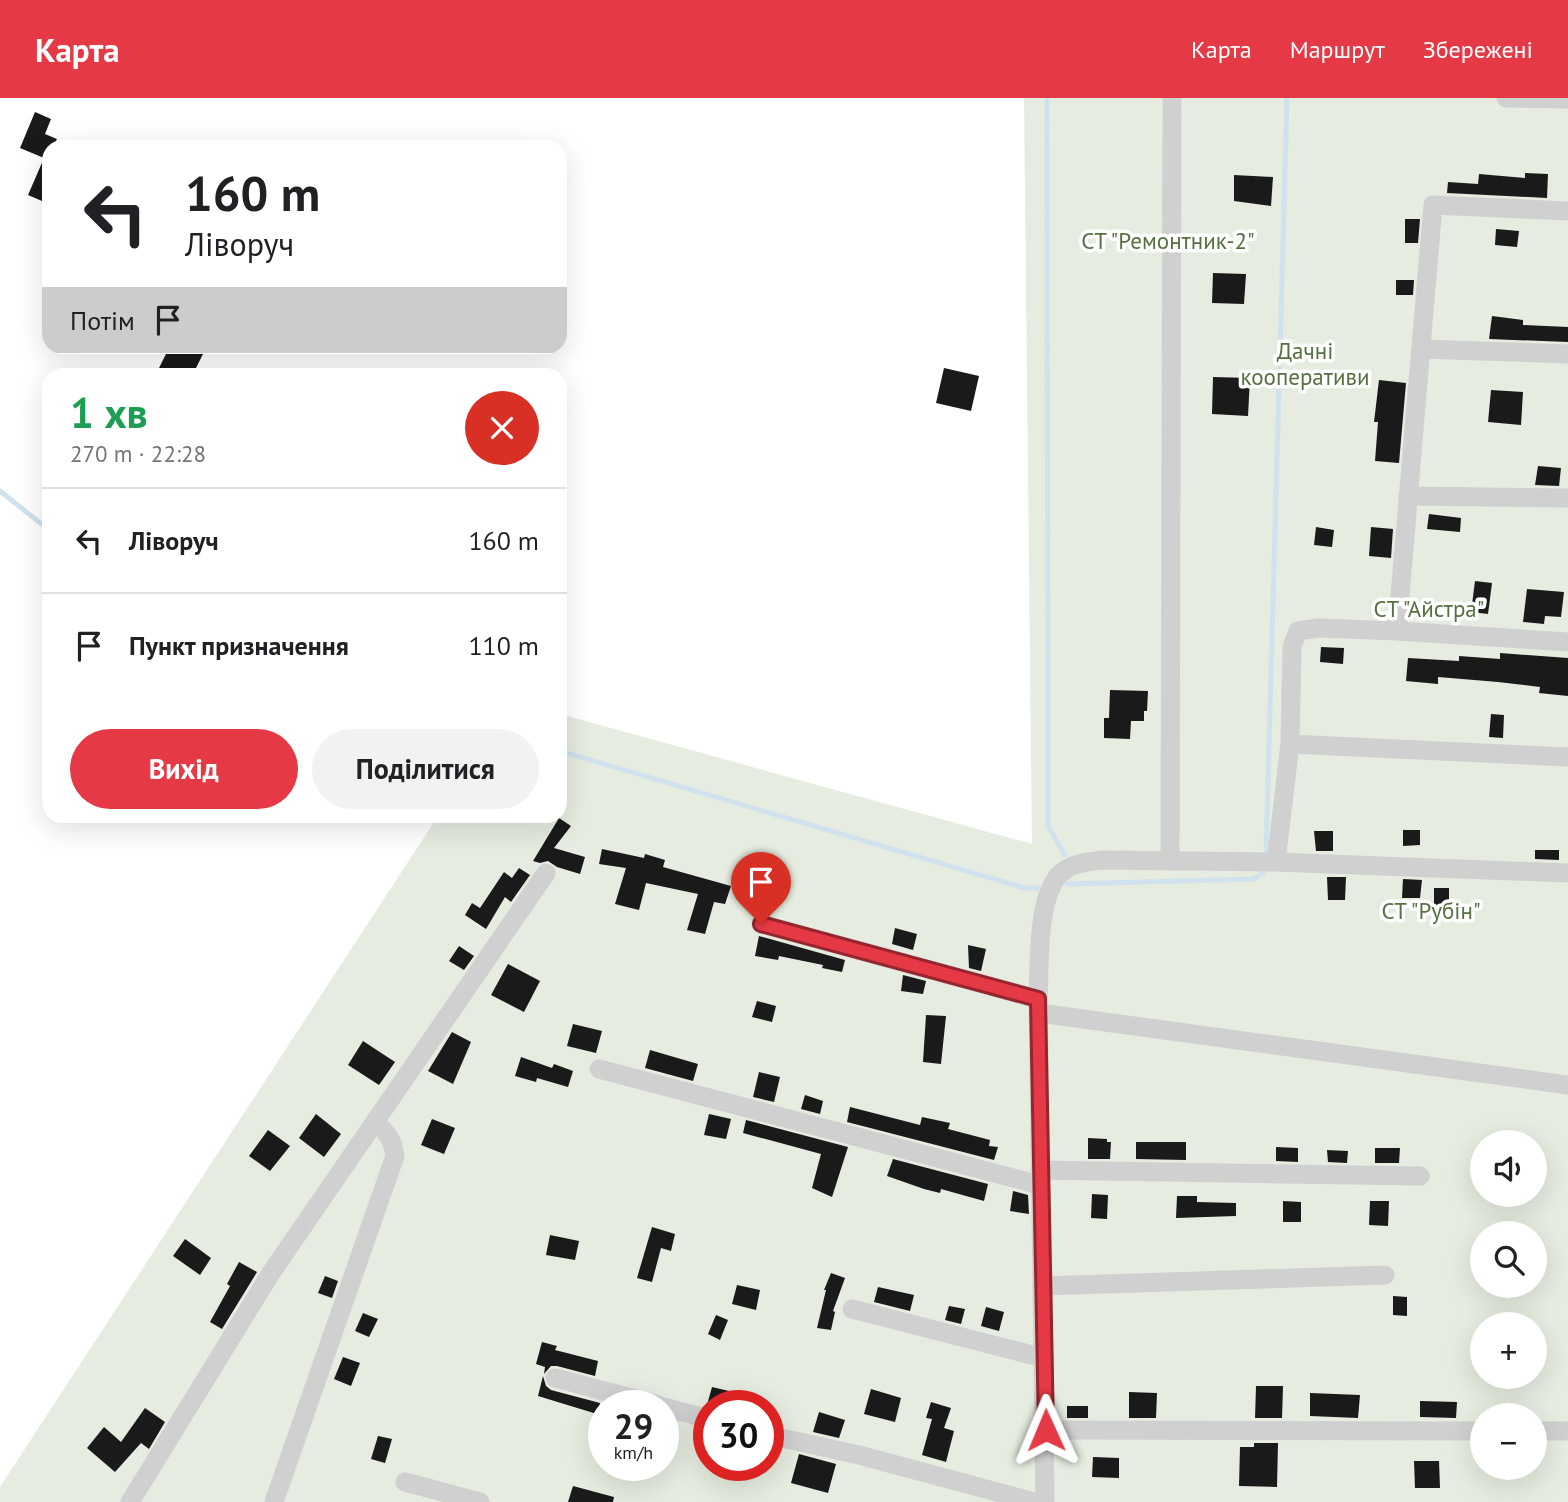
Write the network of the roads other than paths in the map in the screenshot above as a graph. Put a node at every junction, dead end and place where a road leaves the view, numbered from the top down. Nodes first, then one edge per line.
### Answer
1 (1172, 98) edge
2 (1506, 98) edge
3 (1568, 99) edge
4 (1568, 211) edge
5 (1421, 349) junction
6 (1568, 355) edge
7 (1408, 496) junction
8 (1568, 498) edge
9 (1397, 631) junction
10 (1568, 642) edge
11 (1290, 744) junction
12 (1568, 757) edge
13 (1170, 861) junction
14 (1276, 862) junction
15 (546, 873) dead end
16 (1568, 873) edge
17 (761, 924) dead end
18 (1039, 1006) junction
19 (599, 1069) dead end
20 (1568, 1085) edge
21 (375, 1122) junction
22 (1420, 1176) dead end
23 (1040, 1178) junction
24 (1385, 1275) dead end
25 (1042, 1286) junction
26 (852, 1309) dead end
27 (1044, 1357) junction
28 (555, 1378) dead end
29 (601, 1390) edge
30 (1046, 1430) junction
31 (1470, 1431) edge
32 (1547, 1431) edge
33 (1568, 1431) edge
34 (784, 1439) edge
35 (405, 1482) dead end
36 (130, 1502) edge
37 (274, 1502) edge
38 (480, 1502) edge
39 (1034, 1502) edge
40 (1045, 1502) edge

1 - 13 street
2 - 3 street
4 - 5 street
5 - 6 street
5 - 7 street
7 - 8 street
7 - 9 street
9 - 10 street
9 - 11 street
11 - 12 street
11 - 14 street
13 - 14 street
13 - 18 street
14 - 16 street
15 - 21 street
17 - 18 street
18 - 20 street
18 - 23 street
19 - 23 street
21 - 36 street
21 - 37 street
22 - 23 street
23 - 25 street
24 - 25 street
25 - 27 street
26 - 27 street
27 - 30 street
28 - 29 street
30 - 31 street
30 - 40 street
32 - 33 street
34 - 39 street
35 - 38 street

